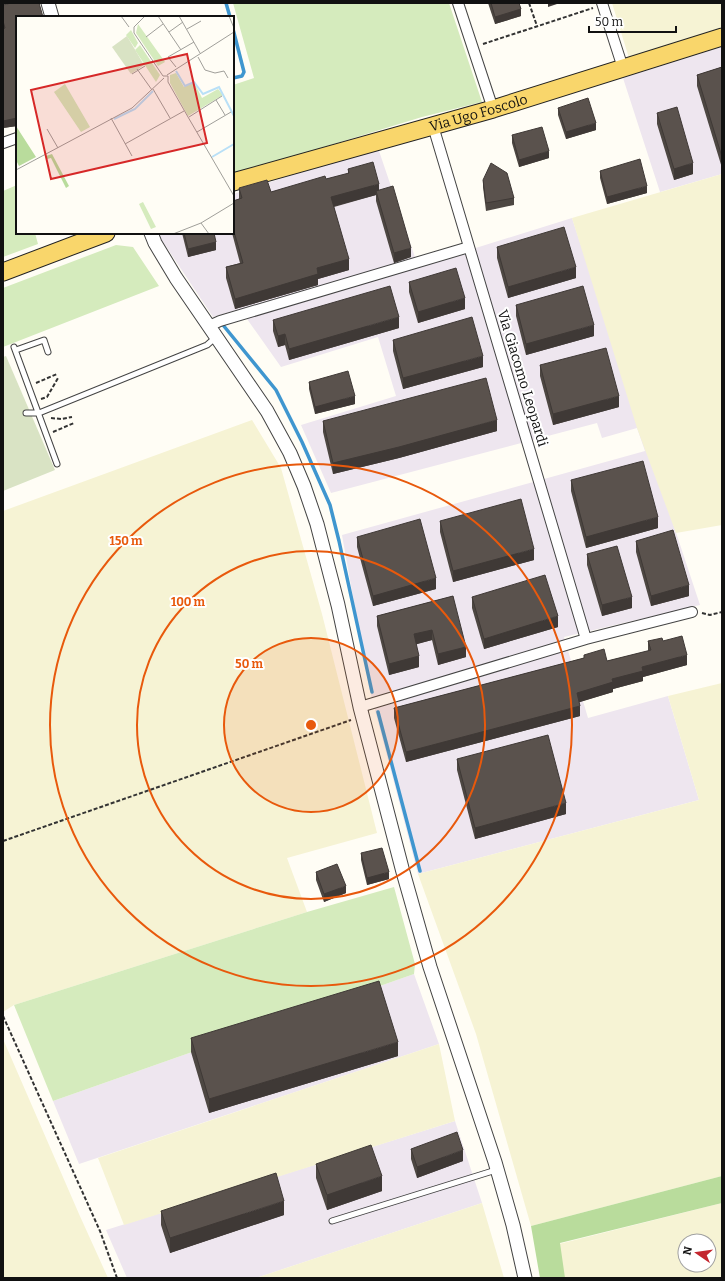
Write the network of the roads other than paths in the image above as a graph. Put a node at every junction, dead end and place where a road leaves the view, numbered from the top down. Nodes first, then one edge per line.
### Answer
1 (48, 3) edge
2 (458, 3) edge
3 (603, 4) edge
4 (52, 16) edge
5 (722, 37) edge
6 (623, 68) junction
7 (493, 109) junction
8 (433, 126) junction
9 (16, 138) edge
10 (3, 143) edge
11 (234, 182) edge
12 (103, 234) edge
13 (151, 234) edge
14 (469, 247) junction
15 (3, 272) edge
16 (212, 332) junction
17 (48, 352) dead end
18 (26, 413) dead end
19 (39, 413) junction
20 (57, 464) dead end
21 (692, 612) road end
22 (586, 639) junction
23 (362, 711) junction
24 (497, 1170) junction
25 (332, 1221) dead end
26 (525, 1278) edge

1 - 4 street
2 - 7 street
3 - 6 street
5 - 6 main road, Via Ugo Foscolo
6 - 7 main road, Via Ugo Foscolo
7 - 8 main road, Via Ugo Foscolo
8 - 11 main road, Via Ugo Foscolo
8 - 14 street, Via Giacomo Leopardi
9 - 10 street
12 - 15 main road
13 - 16 street
14 - 16 street
14 - 22 street, Via Giacomo Leopardi
16 - 19 lane
16 - 23 street
17 - 19 lane
18 - 19 lane
19 - 20 lane
21 - 22 street
22 - 23 street
23 - 24 street
24 - 25 lane
24 - 26 street

